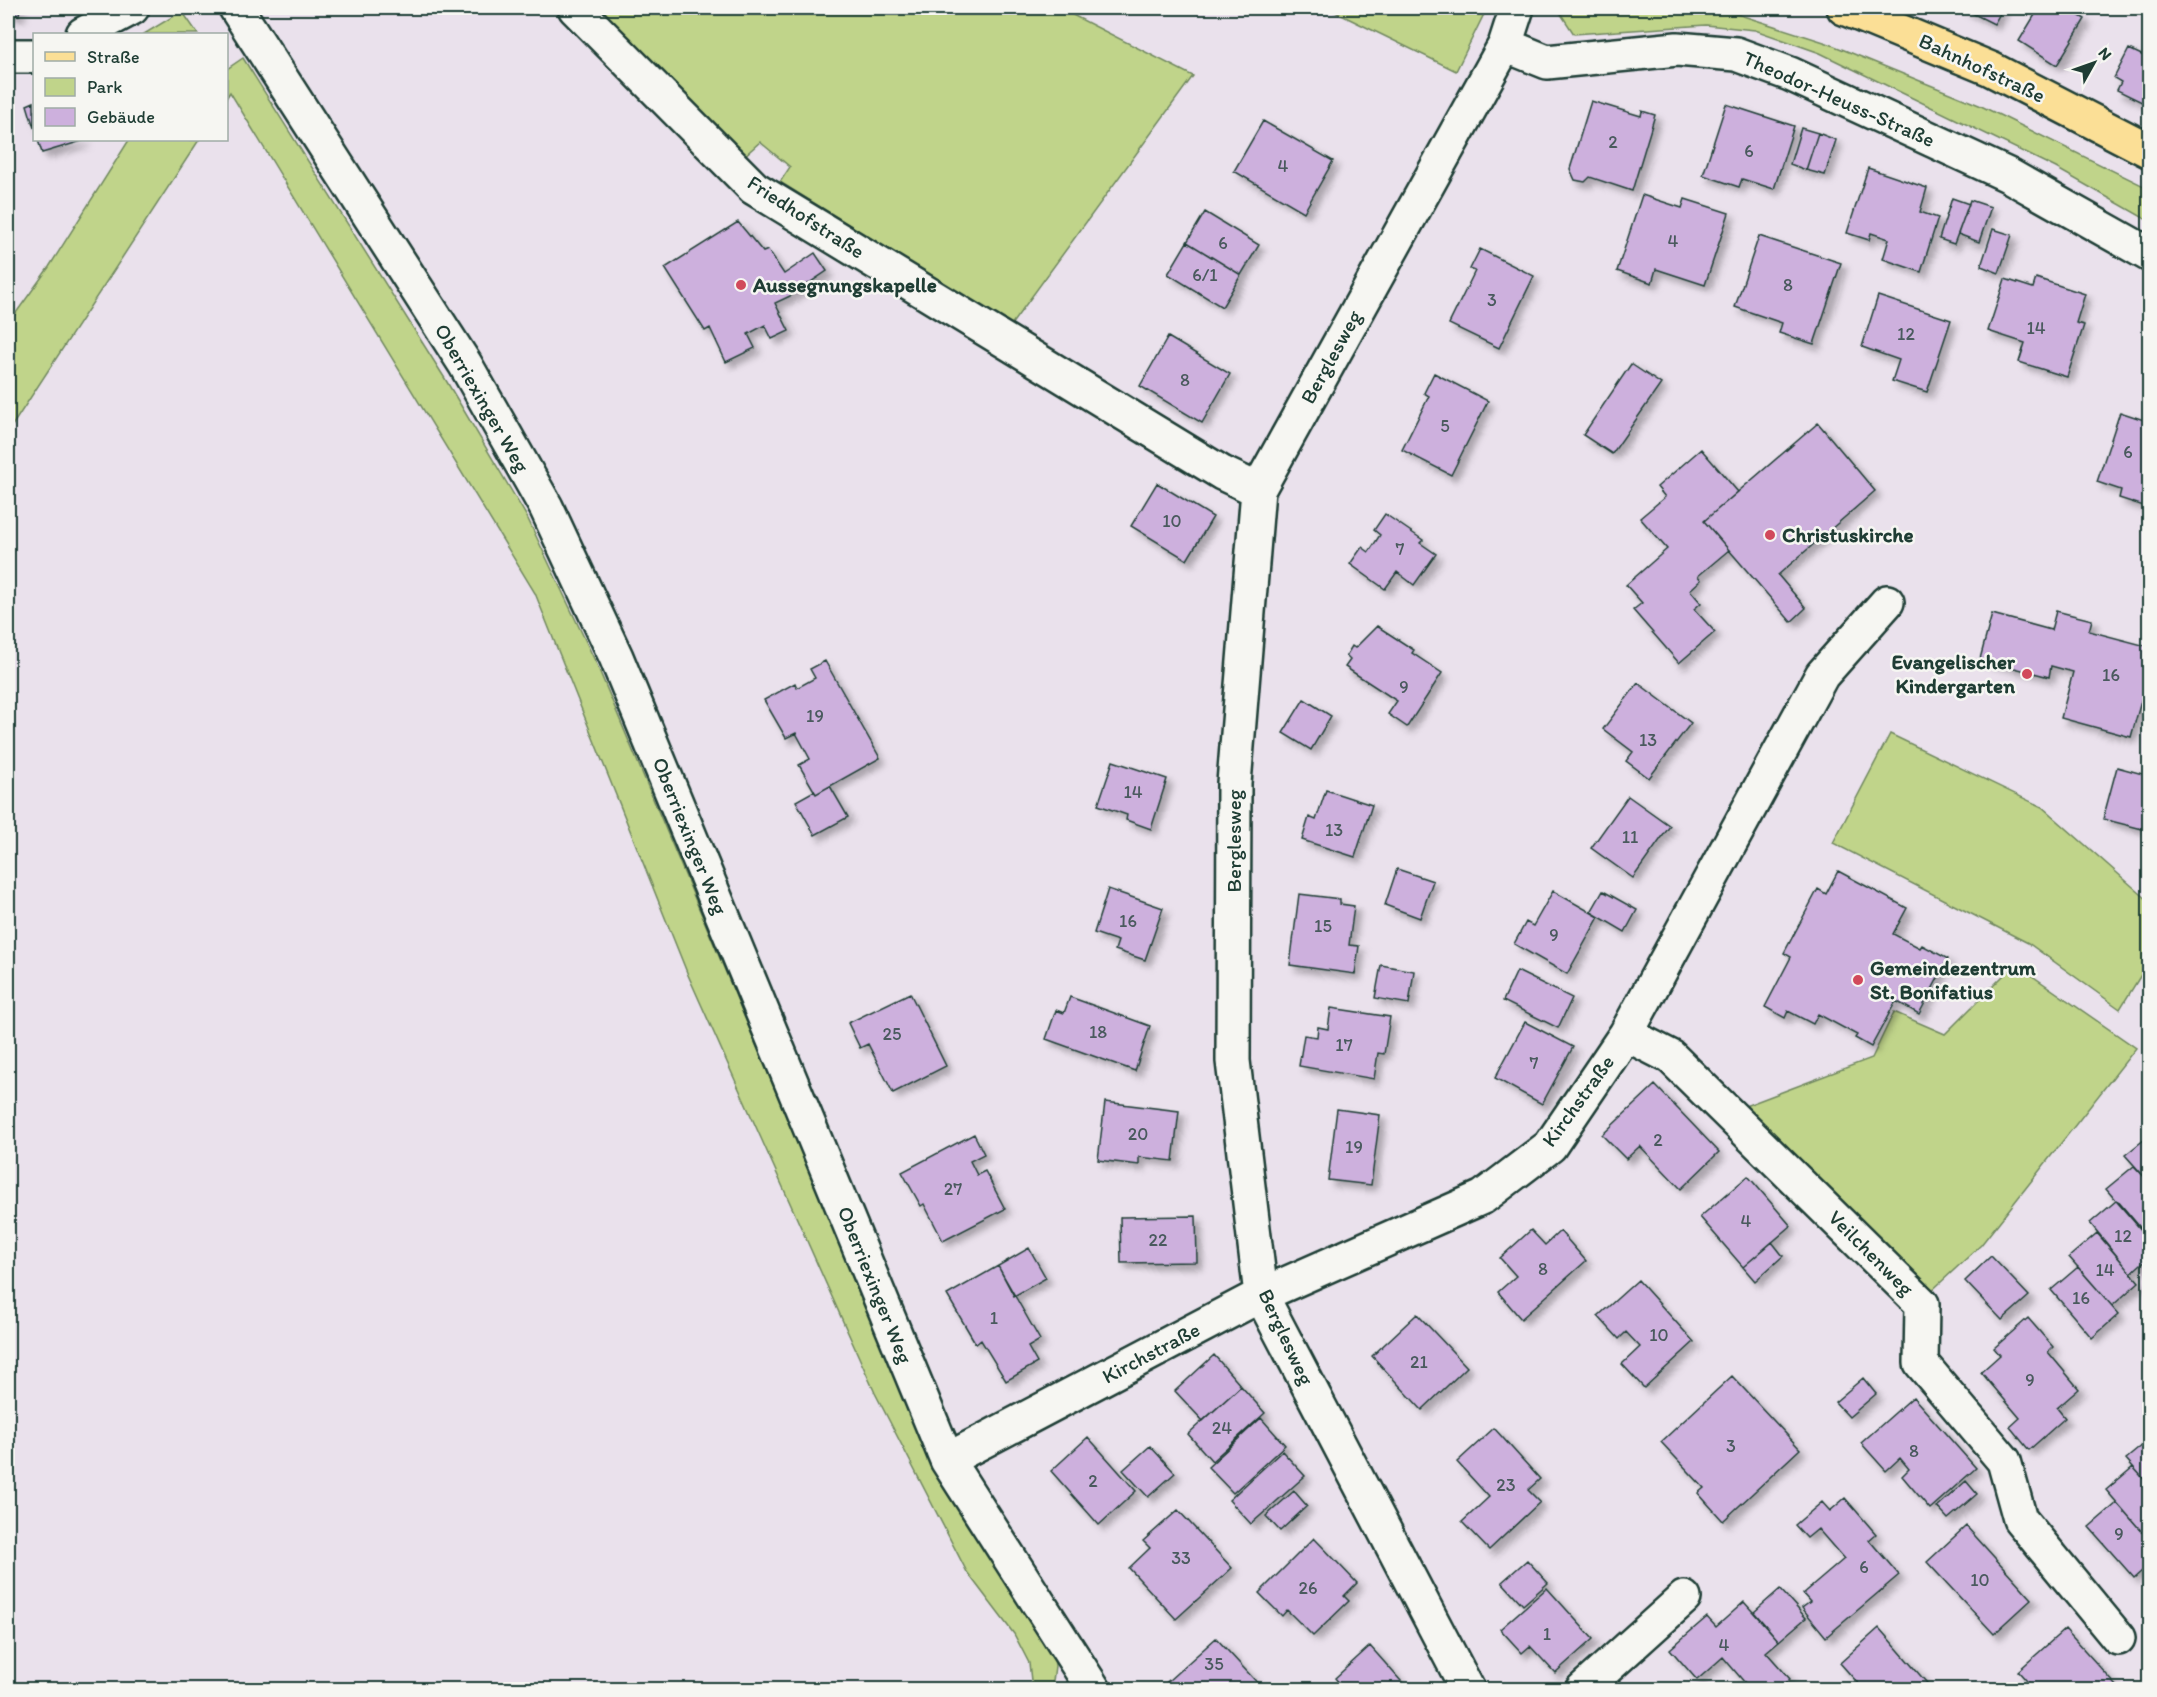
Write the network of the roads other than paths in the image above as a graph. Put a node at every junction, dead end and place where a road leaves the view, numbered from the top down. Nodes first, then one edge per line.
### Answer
1 (132, 8) edge
2 (236, 8) edge
3 (575, 8) edge
4 (1517, 8) edge
5 (1844, 8) edge
6 (84, 33) edge
7 (1505, 45) junction
8 (8, 56) edge
9 (33, 56) edge
10 (2150, 151) edge
11 (2150, 255) edge
12 (1258, 490) junction
13 (1887, 602) dead end
14 (1626, 1034) junction
15 (1261, 1295) junction
16 (947, 1460) junction
17 (1684, 1598) dead end
18 (2118, 1638) dead end
19 (1094, 1689) edge
20 (1468, 1689) edge
21 (1582, 1689) edge

1 - 6 street
2 - 16 street, Oberriexinger Weg
3 - 12 street, Friedhofstraße
4 - 7 street, Berglesweg
5 - 10 main road, Bahnhofstraße
7 - 11 street, Theodor-Heuss-Straße
7 - 12 street, Berglesweg
8 - 9 street
12 - 15 street, Berglesweg
13 - 14 street, Kirchstraße
14 - 15 street, Kirchstraße
14 - 18 street, Veilchenweg
15 - 16 street, Kirchstraße
15 - 20 street, Berglesweg
16 - 19 street, Oberriexinger Weg
17 - 21 street

